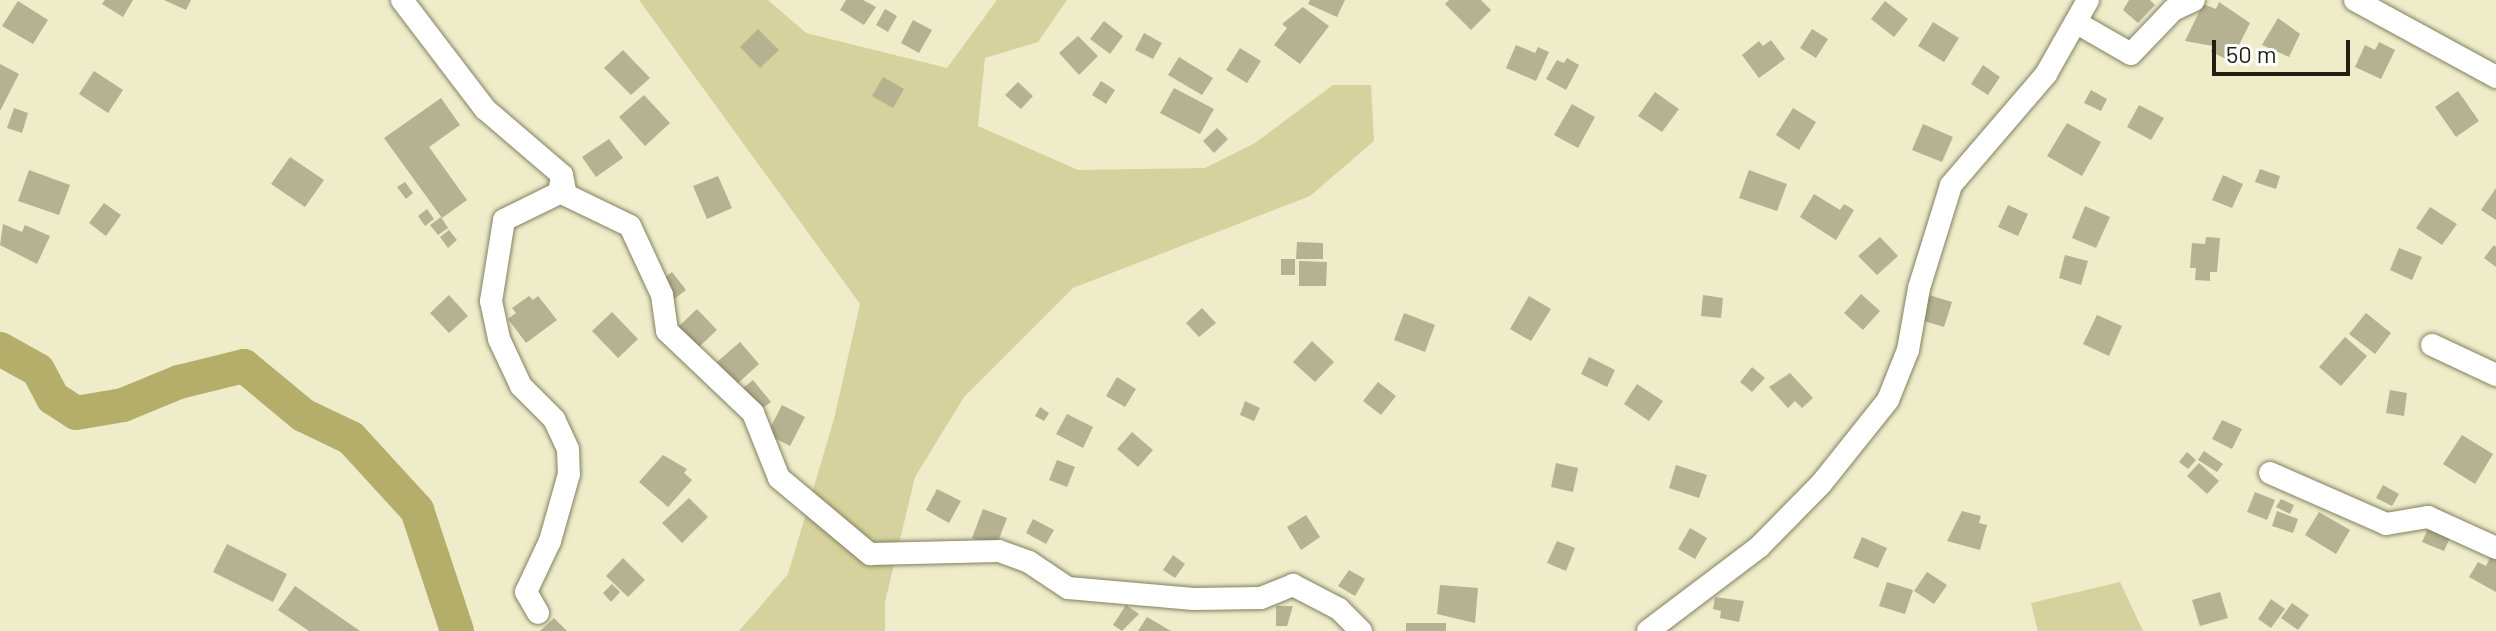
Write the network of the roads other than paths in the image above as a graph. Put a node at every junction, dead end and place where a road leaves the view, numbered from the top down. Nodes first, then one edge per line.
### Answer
1 (402, 0) edge
2 (2088, 0) edge
3 (2194, 0) edge
4 (2355, 0) edge
5 (2077, 23) junction
6 (2496, 77) edge
7 (562, 175) junction
8 (2432, 345) dead end
9 (2496, 375) edge
10 (2270, 473) dead end
11 (2496, 548) edge
12 (538, 613) dead end
13 (1361, 631) edge
14 (1648, 631) edge

1 - 7 street
2 - 5 street
3 - 5 street
4 - 6 street
5 - 14 street
7 - 12 street
7 - 13 street
8 - 9 street
10 - 11 street

